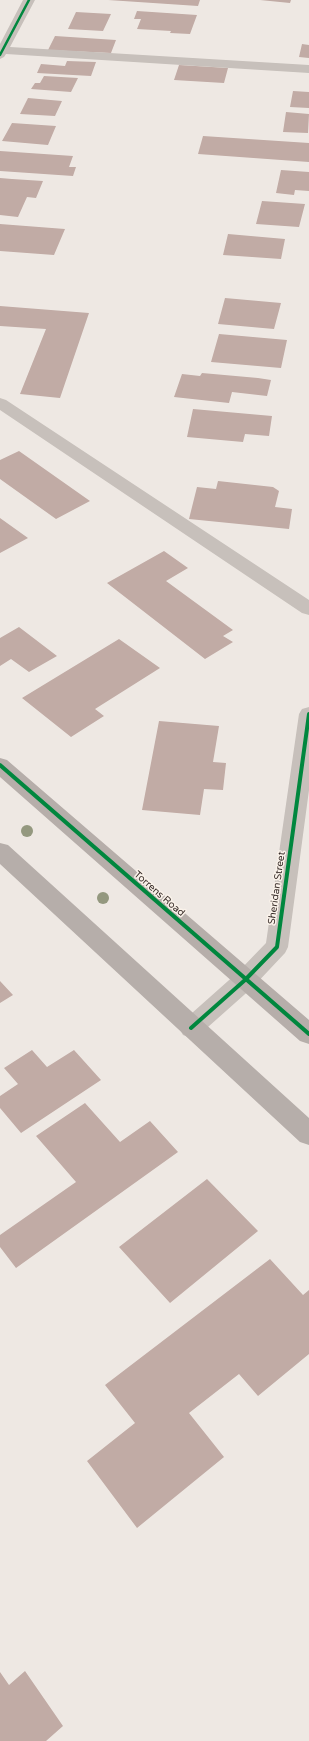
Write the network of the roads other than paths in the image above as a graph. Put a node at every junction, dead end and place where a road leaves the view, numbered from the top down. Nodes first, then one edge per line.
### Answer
1 (29, 0) edge
2 (1, 52) edge
3 (309, 69) edge
4 (0, 403) edge
5 (309, 609) edge
6 (309, 714) edge
7 (0, 765) edge
8 (0, 851) edge
9 (245, 980) junction
10 (191, 1028) junction
11 (309, 1034) edge
12 (309, 1134) edge

1 - 2 street
2 - 3 street
4 - 5 street
6 - 9 street, Sheridan Street
7 - 9 main road, Torrens Road
8 - 10 main road
9 - 10 street, Sheridan Street
9 - 11 main road, Torrens Road
10 - 12 main road

